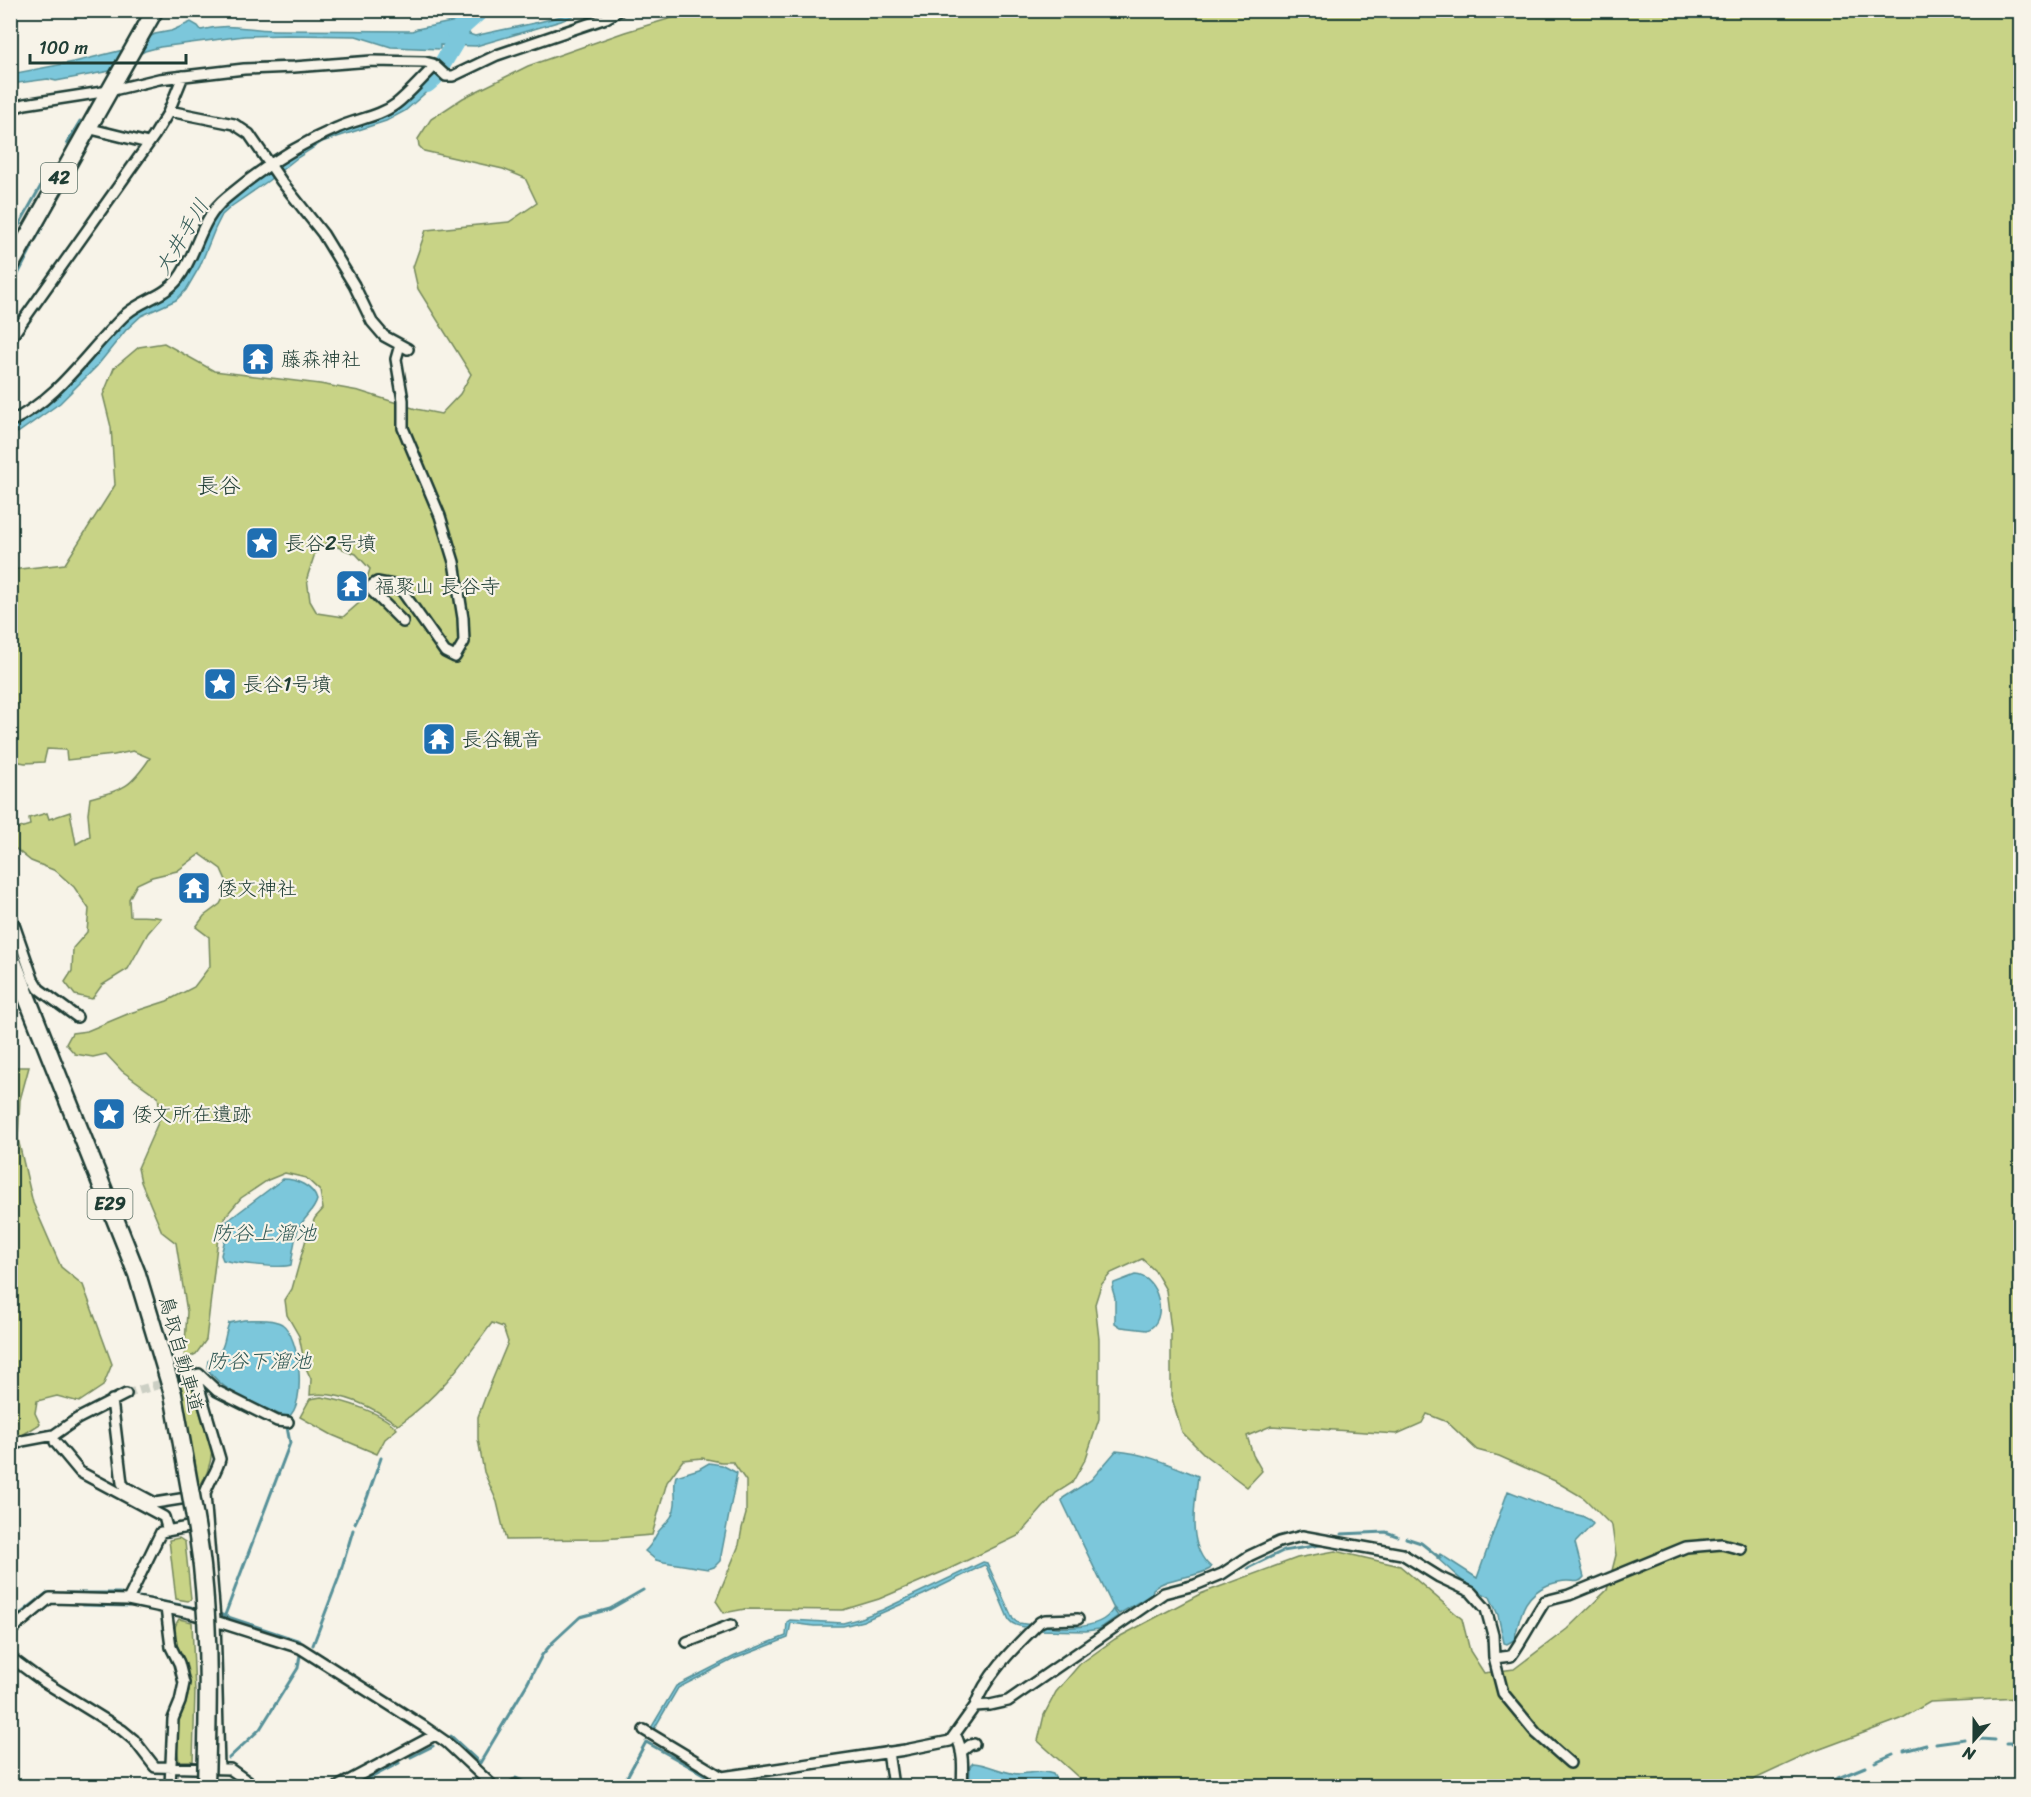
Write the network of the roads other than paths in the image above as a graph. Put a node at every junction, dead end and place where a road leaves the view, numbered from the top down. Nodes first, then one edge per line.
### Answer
1 (620, 10) edge
2 (152, 17) edge
3 (436, 67) junction
4 (183, 76) junction
5 (109, 91) junction
6 (10, 108) edge
7 (169, 111) junction
8 (87, 128) junction
9 (148, 143) junction
10 (271, 166) junction
11 (10, 267) edge
12 (10, 339) edge
13 (10, 422) edge
14 (403, 622) dead end
15 (10, 913) edge
16 (10, 955) edge
17 (10, 976) edge
18 (77, 1017) dead end
19 (126, 1394) tunnel mouth
20 (112, 1400) junction
21 (288, 1422) dead end
22 (55, 1442) dead end
23 (10, 1447) edge
24 (182, 1462) junction
25 (205, 1494) junction
26 (208, 1523) junction
27 (168, 1531) junction
28 (1741, 1550) dead end
29 (128, 1600) junction
30 (166, 1608) junction
31 (215, 1619) junction
32 (1078, 1619) dead end
33 (731, 1625) dead end
34 (10, 1631) edge
35 (687, 1642) dead end
36 (10, 1657) edge
37 (1494, 1658) junction
38 (975, 1706) junction
39 (644, 1730) dead end
40 (955, 1734) junction
41 (435, 1735) junction
42 (974, 1744) dead end
43 (888, 1752) junction
44 (961, 1752) junction
45 (1570, 1763) dead end
46 (171, 1767) junction
47 (219, 1768) junction
48 (722, 1777) junction
49 (170, 1786) edge
50 (199, 1786) edge
51 (206, 1786) edge
52 (254, 1786) edge
53 (339, 1786) edge
54 (494, 1786) edge
55 (707, 1786) edge
56 (893, 1786) edge
57 (962, 1786) edge

1 - 3 street
2 - 5 main road, 42
3 - 4 street
3 - 10 street
4 - 5 street
4 - 7 street
5 - 6 street
5 - 8 main road, 42
7 - 9 street
7 - 10 street
8 - 9 street
8 - 11 main road, 42
9 - 12 street
10 - 13 street
10 - 14 street
15 - 18 street
16 - 24 highway, 鳥取自動車道 / E29
17 - 24 highway, 鳥取自動車道 / E29
19 - 20 street
20 - 23 street
20 - 25 street
21 - 25 street
22 - 27 street
24 - 50 highway, 鳥取自動車道 / E29
24 - 51 highway, 鳥取自動車道 / E29, bridge
25 - 26 street
26 - 27 street
26 - 31 street
27 - 29 street
28 - 37 street
29 - 30 street
29 - 34 street
30 - 31 street
30 - 46 street
31 - 41 street
31 - 47 street
32 - 38 street
33 - 35 street
36 - 46 street
37 - 38 street
37 - 45 street
38 - 40 street
39 - 48 street
40 - 43 street
40 - 44 street
41 - 53 street
41 - 54 street
42 - 44 street
43 - 48 street
43 - 56 street
44 - 57 street
46 - 47 street
46 - 49 street
47 - 52 street
48 - 55 street

